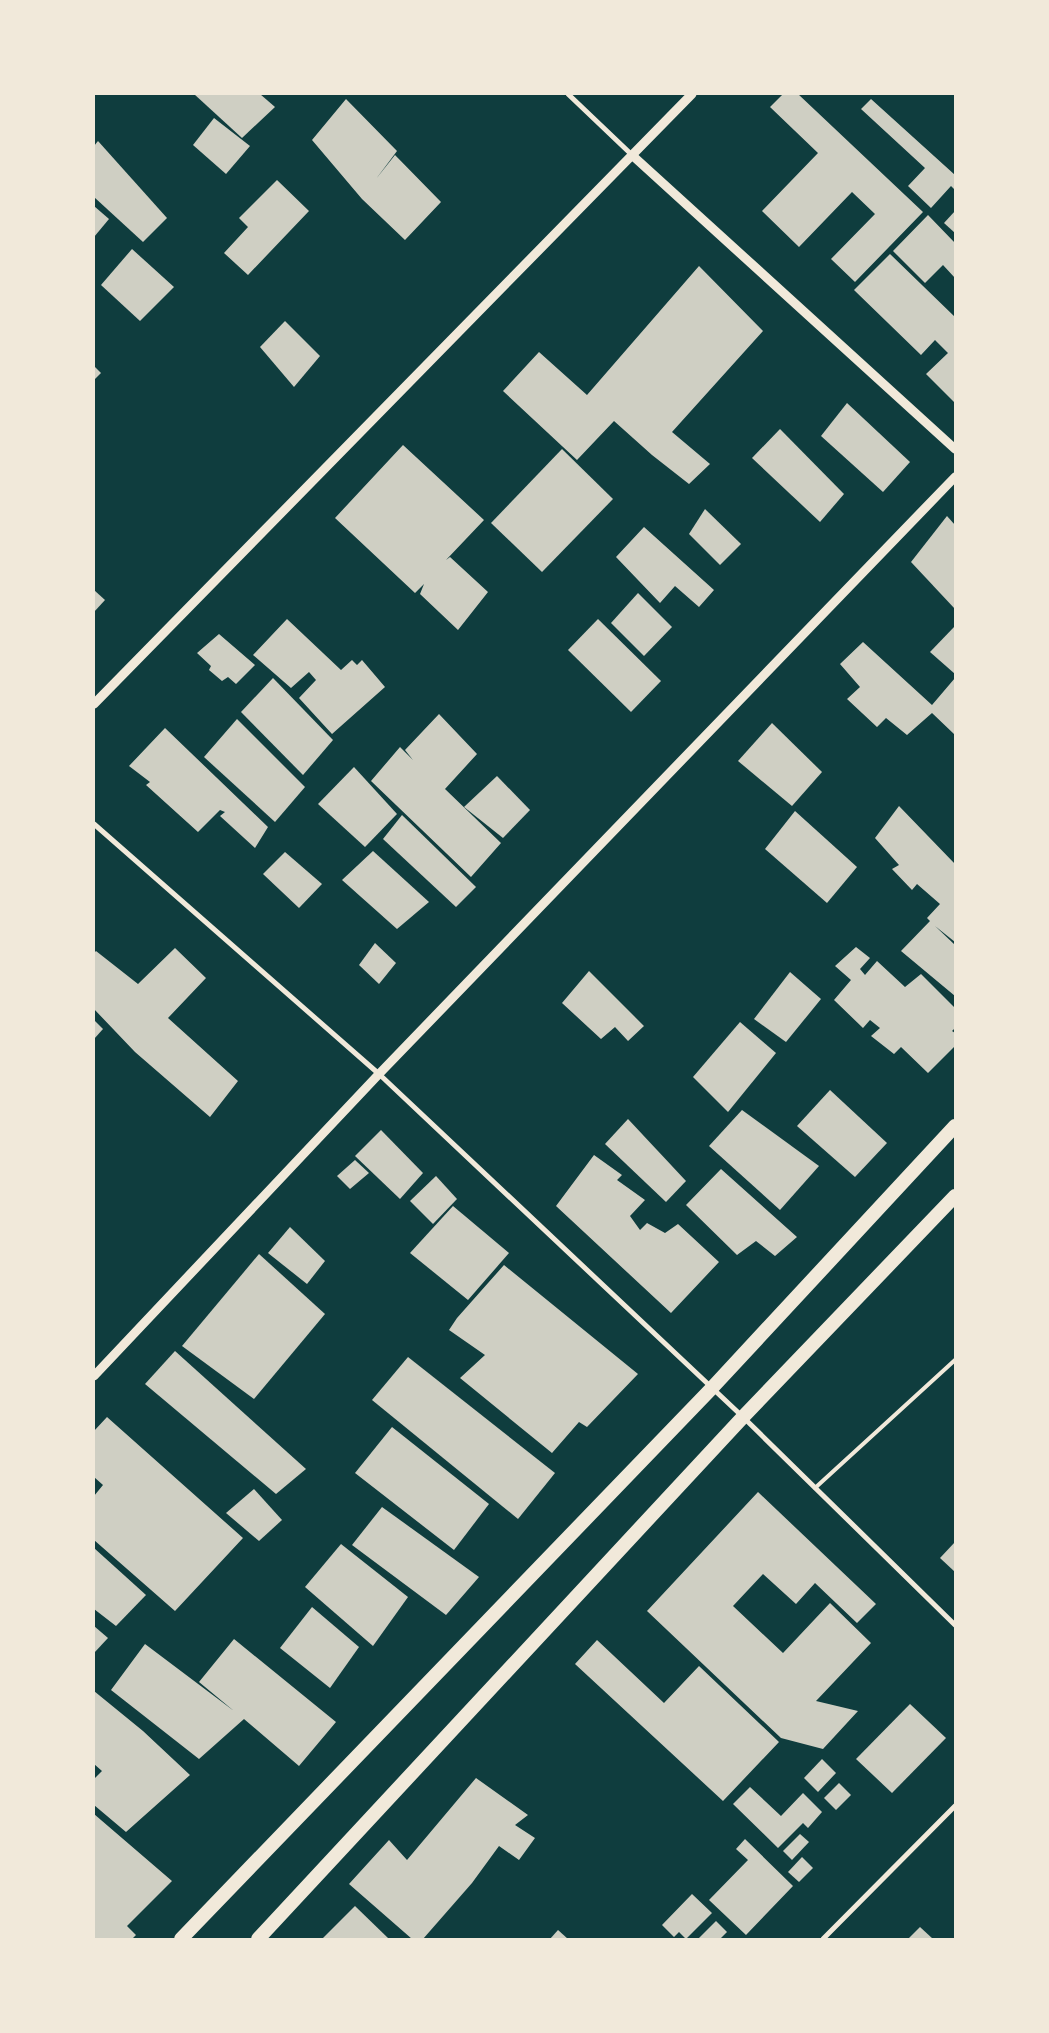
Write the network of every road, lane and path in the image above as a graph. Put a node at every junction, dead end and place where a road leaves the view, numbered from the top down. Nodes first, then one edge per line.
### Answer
1 (568, 94) edge
2 (692, 94) edge
3 (633, 156) junction
4 (955, 449) edge
5 (955, 478) edge
6 (94, 704) edge
7 (94, 824) edge
8 (379, 1074) junction
9 (955, 1126) edge
10 (955, 1196) edge
11 (955, 1360) edge
12 (94, 1376) edge
13 (711, 1389) junction
14 (743, 1417) junction
15 (815, 1488) junction
16 (955, 1625) edge
17 (955, 1806) edge
18 (181, 1939) edge
19 (258, 1939) edge
20 (823, 1939) edge

1 - 3 street
2 - 3 street
3 - 4 street
3 - 6 street
5 - 8 street
7 - 8 street
8 - 12 street
8 - 13 street
9 - 13 highway
10 - 14 highway
11 - 15 lane
13 - 14 street
13 - 18 highway
14 - 15 street
14 - 19 highway
15 - 16 street
17 - 20 street

